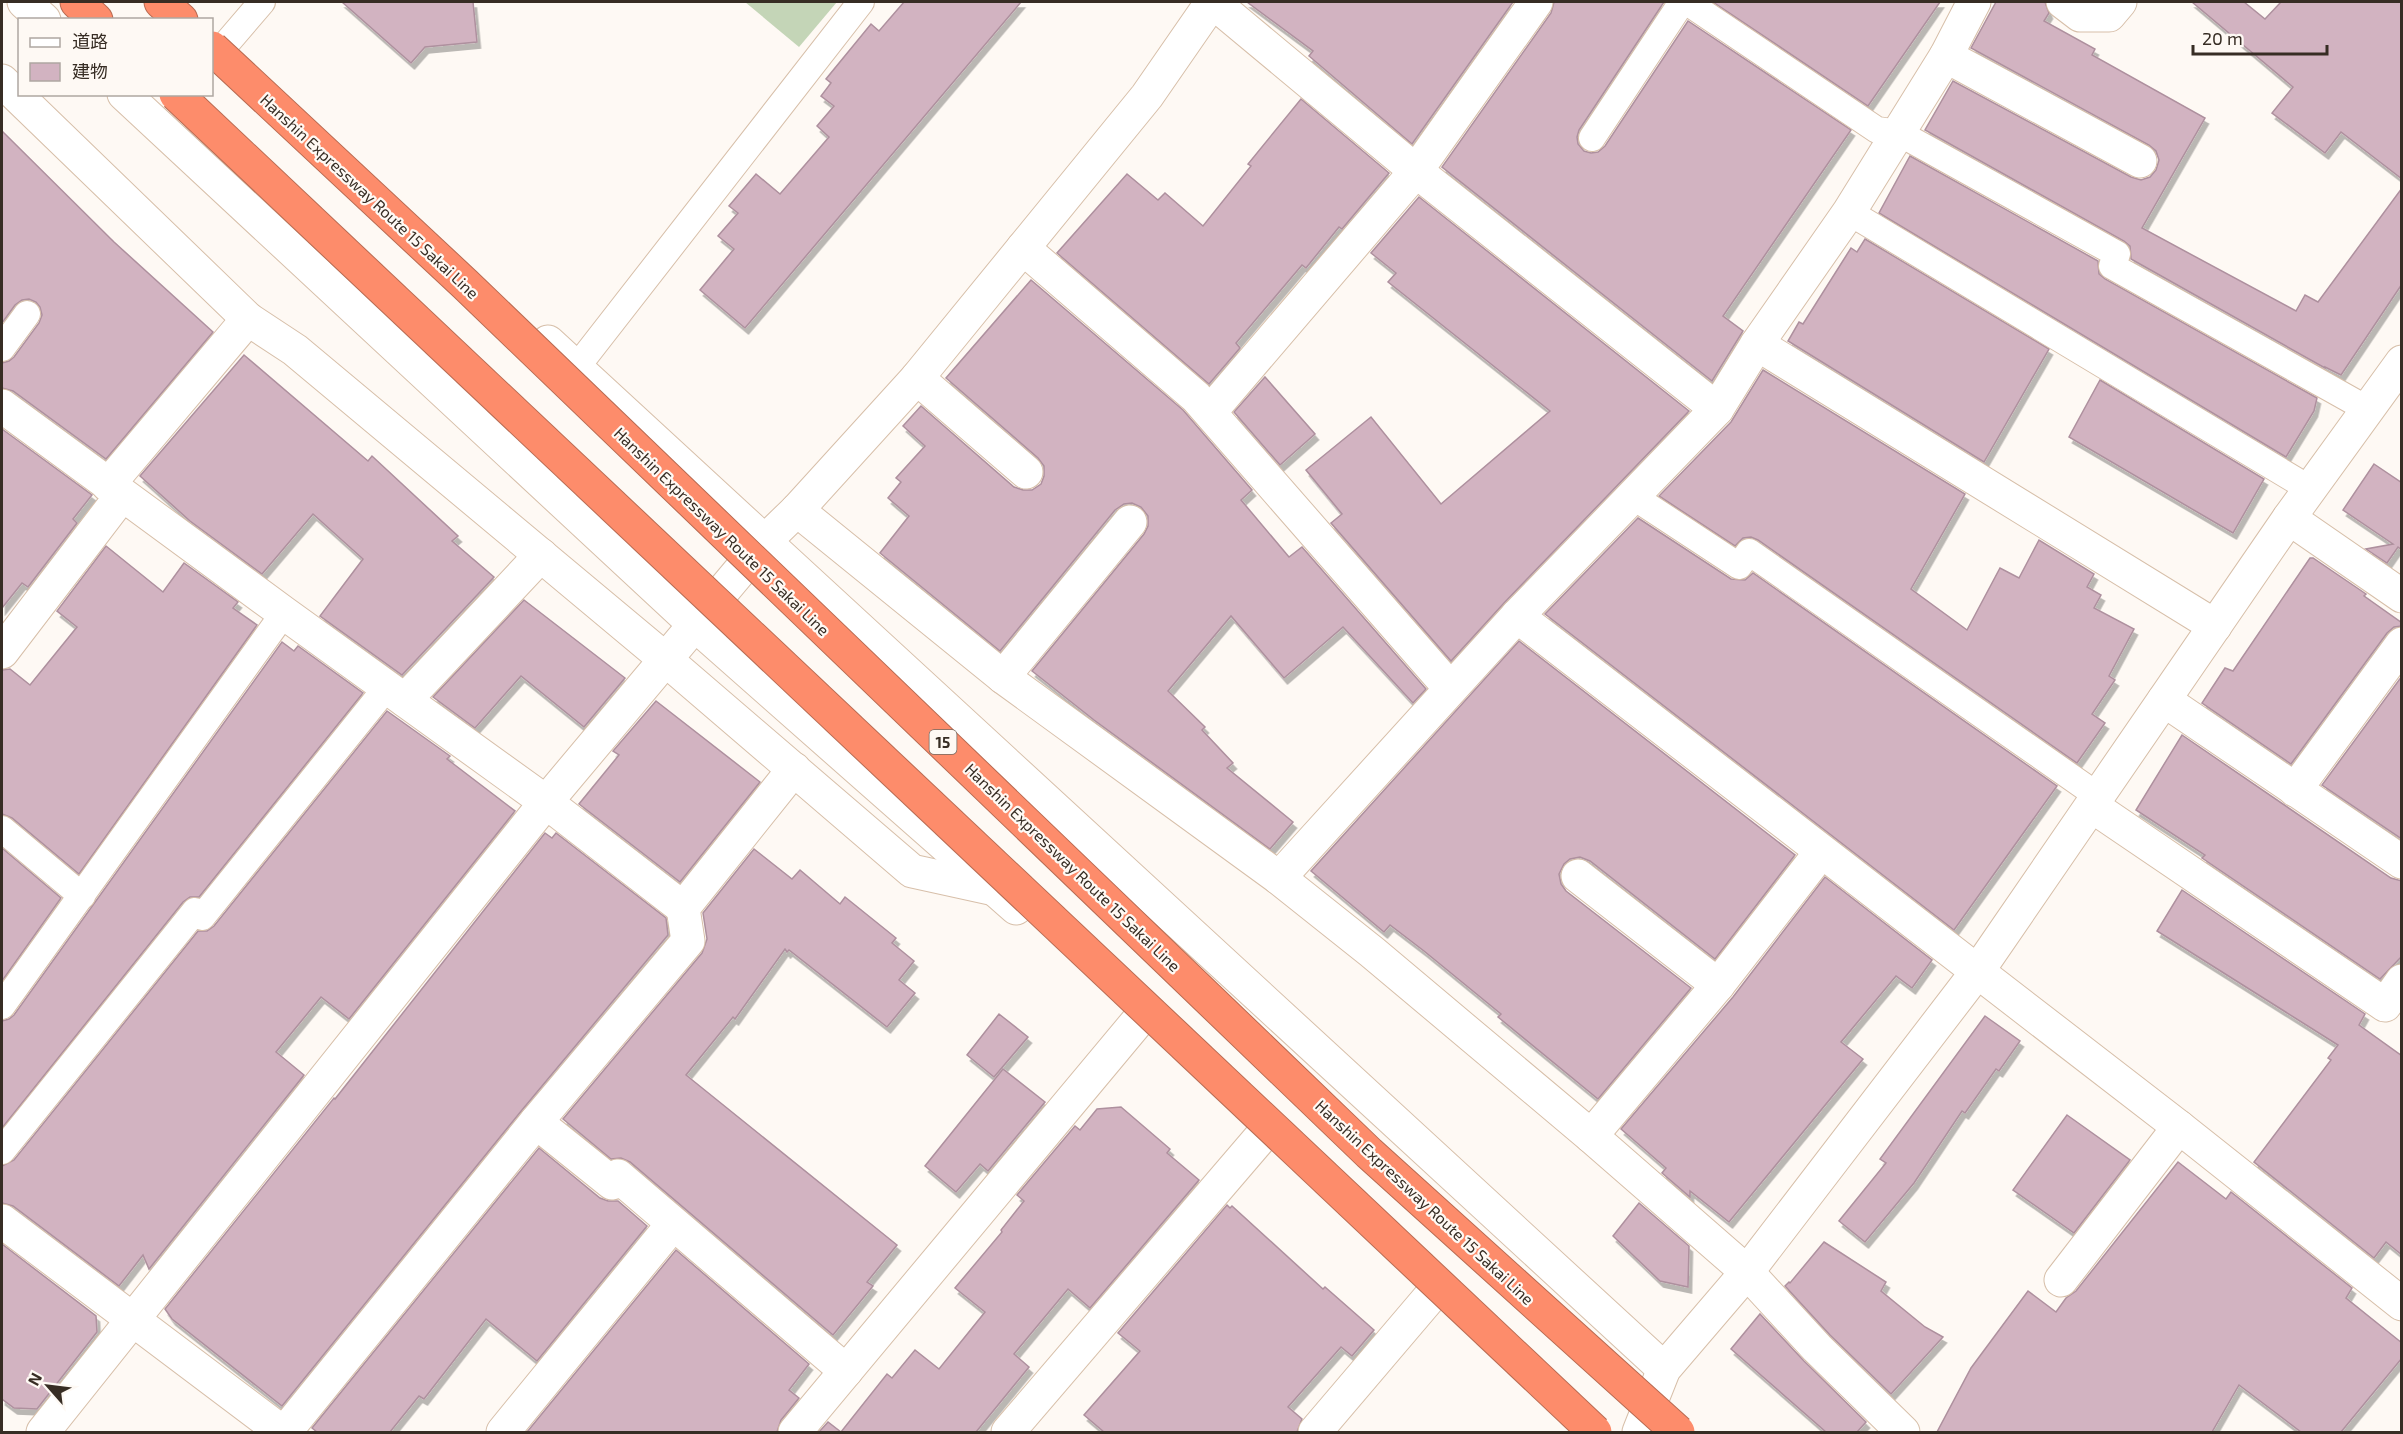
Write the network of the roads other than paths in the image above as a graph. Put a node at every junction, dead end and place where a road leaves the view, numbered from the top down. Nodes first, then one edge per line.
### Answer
1 (24, 2) edge
2 (76, 2) edge
3 (161, 2) edge
4 (180, 2) edge
5 (262, 2) edge
6 (861, 2) edge
7 (1212, 2) edge
8 (1536, 2) edge
9 (1682, 2) edge
10 (1687, 2) edge
11 (2063, 2) edge
12 (2121, 2) edge
13 (1972, 3) edge
14 (42, 18) edge
15 (94, 18) edge
16 (179, 18) edge
17 (197, 18) edge
18 (216, 41) edge
19 (1946, 56) junction
20 (2, 81) edge
21 (126, 96) edge
22 (178, 96) edge
23 (1899, 133) junction
24 (1592, 138) dead end
25 (2140, 161) dead end
26 (1416, 171) junction
27 (1849, 212) junction
28 (1023, 248) junction
29 (27, 314) dead end
30 (248, 318) junction
31 (1757, 344) junction
32 (2, 348) edge
33 (2402, 362) edge
34 (576, 368) junction
35 (917, 378) junction
36 (2, 406) edge
37 (1717, 409) junction
38 (2367, 410) junction
39 (1210, 412) junction
40 (1026, 472) dead end
41 (2310, 489) junction
42 (115, 490) junction
43 (1634, 497) junction
44 (797, 510) junction
45 (2289, 518) junction
46 (1130, 522) dead end
47 (764, 542) junction
48 (541, 555) junction
49 (2402, 596) edge
50 (284, 613) junction
51 (1517, 616) junction
52 (694, 624) junction
53 (2215, 626) junction
54 (2402, 644) edge
55 (2, 652) edge
56 (665, 659) junction
57 (1003, 677) junction
58 (1450, 688) junction
59 (396, 694) junction
60 (2164, 700) junction
61 (794, 769) junction
62 (2295, 790) junction
63 (2095, 801) junction
64 (546, 802) junction
65 (2, 829) edge
66 (1821, 852) junction
67 (2402, 862) edge
68 (1578, 876) dead end
69 (1279, 878) junction
70 (996, 889) junction
71 (82, 896) junction
72 (683, 908) junction
73 (1977, 972) junction
74 (2402, 981) edge
75 (1719, 985) junction
76 (2, 1006) edge
77 (1137, 1022) junction
78 (536, 1122) junction
79 (2179, 1127) junction
80 (1591, 1136) junction
81 (1260, 1138) junction
82 (2, 1151) edge
83 (2, 1221) edge
84 (673, 1224) junction
85 (1747, 1272) junction
86 (2061, 1280) dead end
87 (1430, 1298) junction
88 (2402, 1304) edge
89 (132, 1320) junction
90 (1664, 1369) junction
91 (846, 1371) junction
92 (43, 1432) edge
93 (283, 1432) edge
94 (503, 1432) edge
95 (795, 1432) edge
96 (1008, 1432) edge
97 (1315, 1432) edge
98 (1573, 1432) edge
99 (1595, 1432) edge
100 (1639, 1432) edge
101 (1678, 1432) edge
102 (1903, 1432) edge

1 - 14 street
2 - 15 highway
3 - 16 highway
4 - 17 street
5 - 18 lane
6 - 34 lane
7 - 26 street
7 - 28 street
8 - 26 street
9 - 24 lane
10 - 23 lane
11 - 12 street
13 - 19 street
18 - 34 street
18 - 101 highway, Hanshin Expressway Route 15 Sakai Line / 15, bridge
19 - 23 street
19 - 25 street
20 - 30 street
21 - 52 street
22 - 99 highway, bridge
23 - 27 street
23 - 38 lane
26 - 37 street
26 - 39 street
27 - 31 street
27 - 41 lane
28 - 35 street
28 - 39 street
29 - 32 lane
30 - 42 street
30 - 48 street
31 - 37 street
31 - 53 street
33 - 38 street
34 - 47 street
35 - 40 street
35 - 44 street
36 - 42 street
37 - 43 street
38 - 41 street
39 - 58 street
41 - 45 street
42 - 50 street
42 - 55 street
43 - 51 street
43 - 63 lane
44 - 47 street
44 - 57 street
45 - 49 street
45 - 53 street
46 - 57 street
47 - 52 street
47 - 90 street
48 - 56 street
48 - 59 street
50 - 59 street
50 - 71 lane
51 - 58 street
51 - 66 street
52 - 56 street
52 - 70 street
53 - 60 street
54 - 62 street
56 - 61 street
56 - 64 street
57 - 69 street
58 - 69 street
59 - 64 street
59 - 82 lane
60 - 62 street
60 - 63 street
61 - 70 street
61 - 72 street
62 - 67 street
63 - 73 street
63 - 74 street
64 - 72 street
64 - 89 street
65 - 71 lane
66 - 73 street
66 - 75 street
68 - 75 street
69 - 80 street
70 - 77 street
71 - 76 lane
72 - 78 street
73 - 79 street
73 - 85 street
75 - 80 street
77 - 81 street
77 - 91 street
78 - 84 street
78 - 93 street
79 - 86 street
79 - 88 street
80 - 85 street
81 - 87 street
81 - 96 street
83 - 89 street
84 - 91 street
84 - 94 street
85 - 90 street
85 - 102 street
87 - 97 street
87 - 98 street
89 - 92 street
89 - 93 street
90 - 100 street
91 - 95 street

